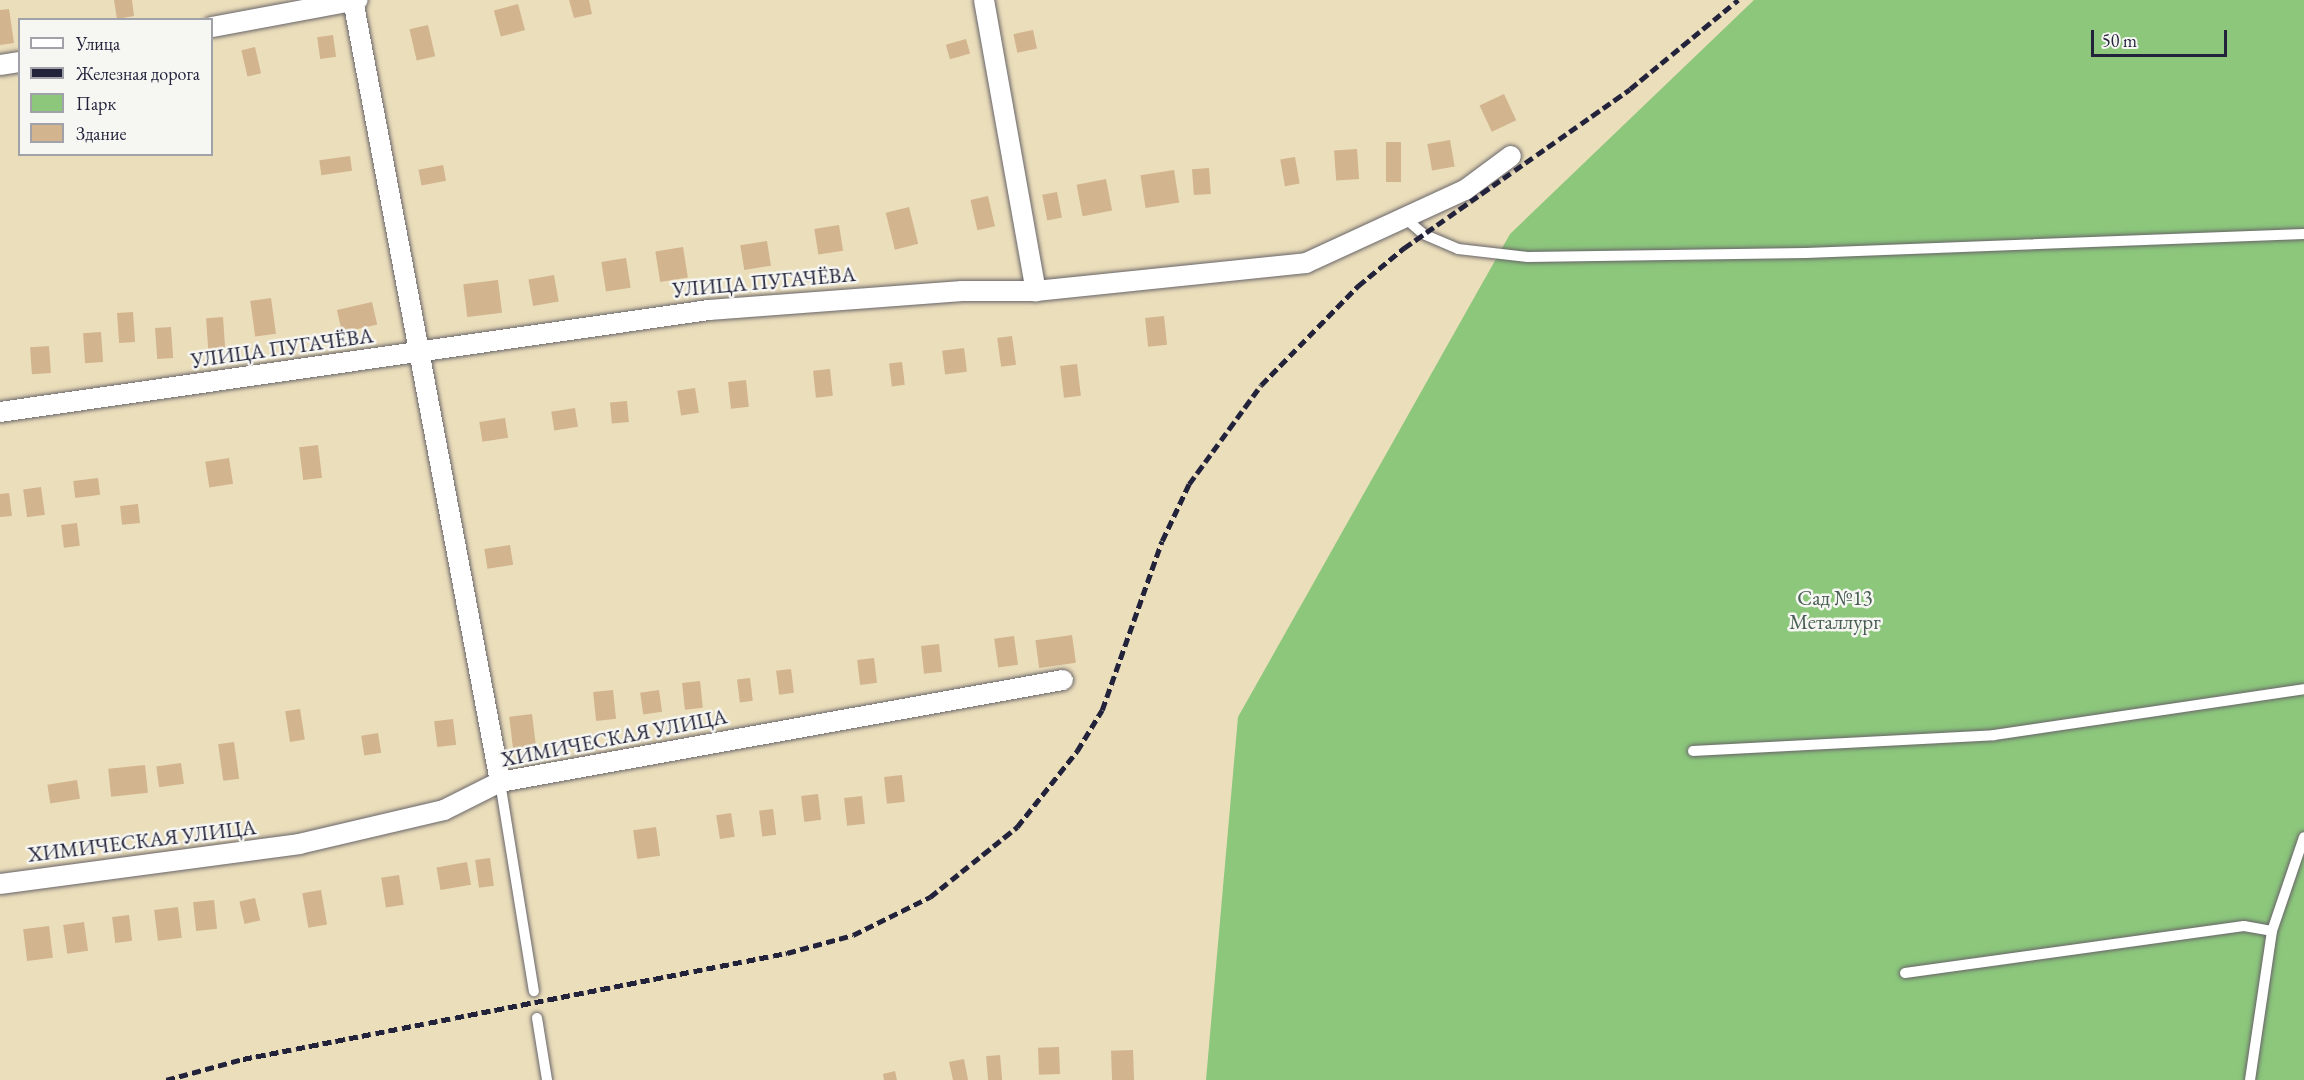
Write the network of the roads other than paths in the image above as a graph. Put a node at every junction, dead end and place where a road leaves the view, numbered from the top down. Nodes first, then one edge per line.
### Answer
1 (355, 0) edge
2 (984, 0) edge
3 (213, 27) edge
4 (18, 62) edge
5 (0, 65) edge
6 (1511, 156) dead end
7 (1406, 219) junction
8 (2304, 234) edge
9 (1036, 291) junction
10 (423, 353) junction
11 (0, 412) edge
12 (1063, 680) dead end
13 (2304, 688) edge
14 (1693, 751) dead end
15 (500, 782) junction
16 (2304, 837) edge
17 (2299, 869) edge
18 (0, 884) edge
19 (2272, 931) junction
20 (1905, 973) dead end
21 (534, 991) dead end
22 (537, 1018) dead end
23 (547, 1080) edge
24 (2250, 1080) edge

1 - 3 street
1 - 10 street
2 - 9 street
4 - 5 street
6 - 7 street, УЛИЦА ПУГАЧЁВА
7 - 8 lane
7 - 9 street, УЛИЦА ПУГАЧЁВА
9 - 10 street, УЛИЦА ПУГАЧЁВА
10 - 11 street, УЛИЦА ПУГАЧЁВА
10 - 15 street
12 - 15 street, ХИМИЧЕСКАЯ УЛИЦА
13 - 14 lane
15 - 18 street, ХИМИЧЕСКАЯ УЛИЦА
15 - 21 lane
16 - 17 lane
17 - 19 lane
19 - 20 lane
19 - 24 lane
22 - 23 lane

